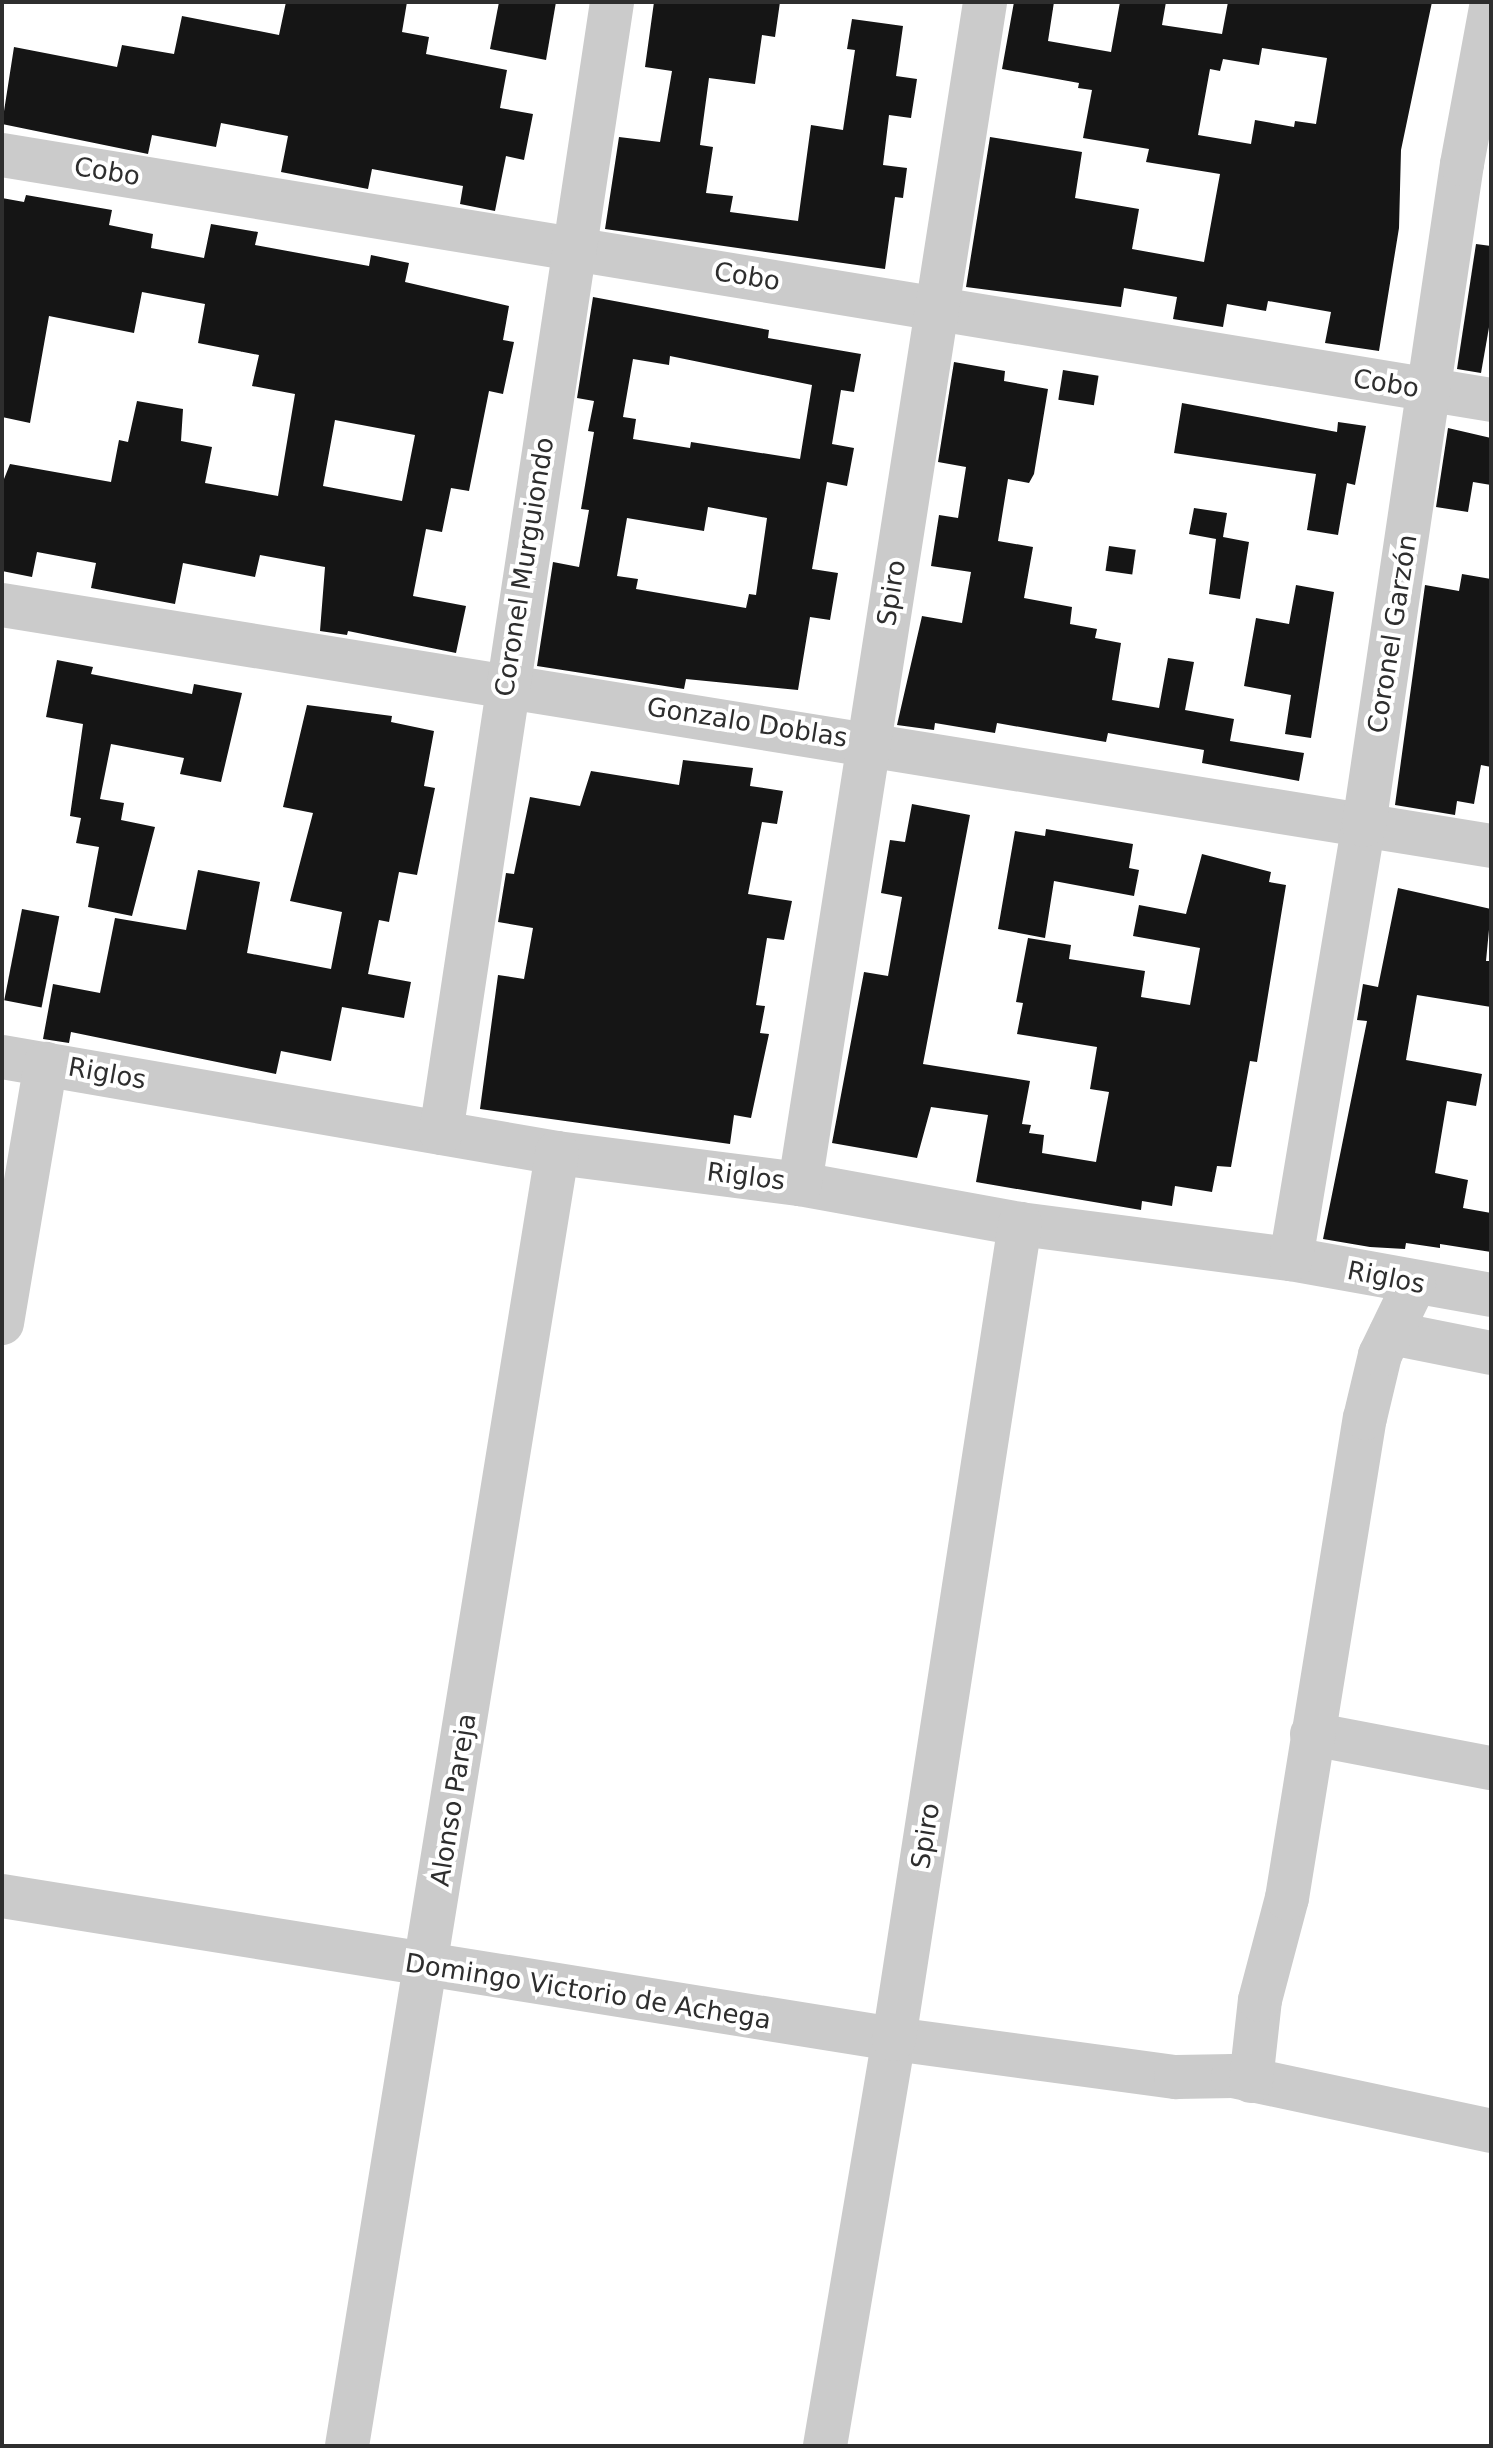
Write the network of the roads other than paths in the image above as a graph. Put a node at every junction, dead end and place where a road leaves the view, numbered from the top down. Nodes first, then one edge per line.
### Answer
1 (612, 2) edge
2 (985, 2) edge
3 (1491, 7) edge
4 (2, 155) edge
5 (575, 249) junction
6 (936, 307) junction
7 (1430, 391) junction
8 (1491, 400) edge
9 (2, 605) edge
10 (506, 685) junction
11 (869, 742) junction
12 (1364, 825) junction
13 (1491, 846) edge
14 (2, 1057) edge
15 (46, 1064) junction
16 (441, 1133) junction
17 (557, 1153) junction
18 (800, 1184) junction
19 (1020, 1224) junction
20 (1291, 1259) junction
21 (1414, 1285) junction
22 (1491, 1295) edge
23 (2, 1323) edge
24 (1391, 1333) junction
25 (1491, 1353) edge
26 (1312, 1734) junction
27 (1491, 1768) edge
28 (2, 1896) edge
29 (427, 1968) junction
30 (894, 2039) junction
31 (1251, 2081) junction
32 (1491, 2131) edge
33 (347, 2446) edge
34 (825, 2446) edge

1 - 5 street, Coronel Murguiondo
2 - 6 street, Spiro
3 - 7 street, Coronel Garzón
4 - 5 street, Cobo
5 - 6 street, Cobo
5 - 10 street, Coronel Murguiondo
6 - 7 street, Cobo
6 - 11 street, Spiro
7 - 8 street, Cobo
7 - 12 street, Coronel Garzón
9 - 10 street, Gonzalo Doblas
10 - 11 street, Gonzalo Doblas
10 - 16 street, Coronel Murguiondo
11 - 12 street, Gonzalo Doblas
11 - 18 street, Spiro
12 - 13 street, Gonzalo Doblas
12 - 20 street, Coronel Garzón
14 - 15 street, Riglos
15 - 16 street, Riglos
15 - 23 street
16 - 17 street, Riglos
17 - 18 street, Riglos
17 - 29 street, Alonso Pareja
18 - 19 street, Riglos
19 - 20 street, Riglos
19 - 30 street, Spiro
20 - 21 street, Riglos
21 - 22 street, Riglos
21 - 24 street
24 - 25 street
24 - 26 street
26 - 27 street
26 - 31 street
28 - 29 street, Domingo Victorio de Achega
29 - 30 street, Domingo Victorio de Achega
29 - 33 street, Alonso Pareja
30 - 31 street, Domingo Victorio de Achega
30 - 34 street, Spiro
31 - 32 street, Domingo Victorio de Achega

